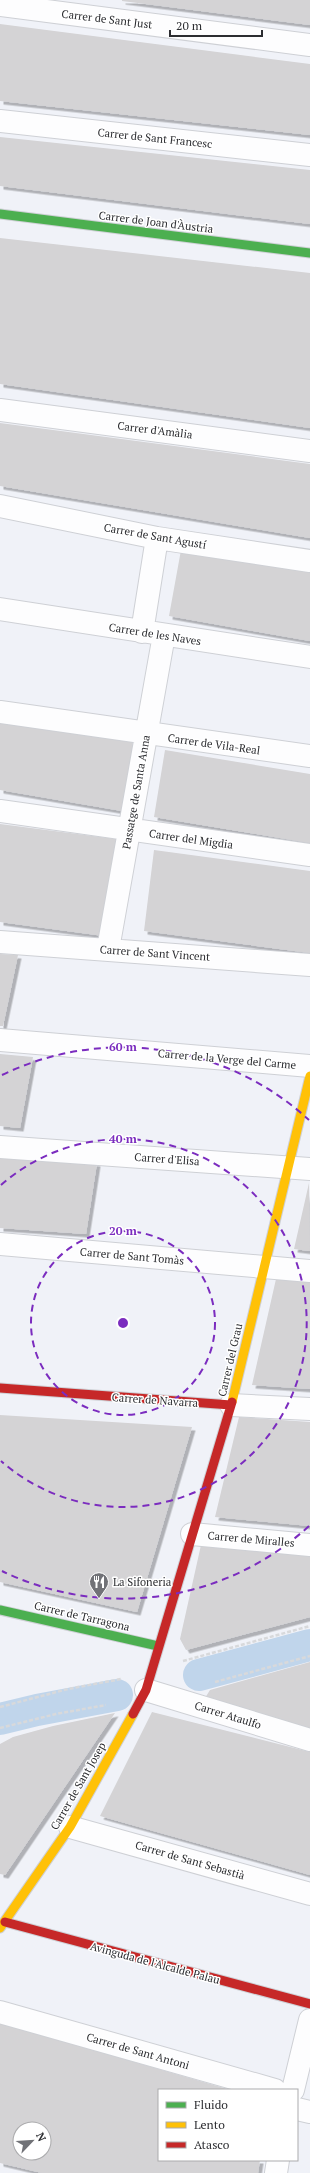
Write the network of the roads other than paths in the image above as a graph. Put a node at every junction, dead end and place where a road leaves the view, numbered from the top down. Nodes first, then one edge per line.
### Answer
1 (0, 5) edge
2 (310, 45) edge
3 (0, 121) edge
4 (310, 155) edge
5 (0, 214) edge
6 (310, 253) edge
7 (0, 410) edge
8 (310, 451) edge
9 (0, 506) edge
10 (157, 538) junction
11 (310, 561) edge
12 (0, 609) edge
13 (142, 632) junction
14 (164, 636) junction
15 (310, 657) edge
16 (0, 712) edge
17 (146, 734) junction
18 (310, 756) edge
19 (0, 812) edge
20 (130, 831) junction
21 (310, 855) edge
22 (0, 942) edge
23 (108, 949) junction
24 (310, 965) edge
25 (0, 1040) edge
26 (310, 1066) edge
27 (310, 1076) edge
28 (0, 1147) edge
29 (288, 1167) junction
30 (310, 1169) edge
31 (0, 1244) edge
32 (264, 1268) junction
33 (310, 1271) edge
34 (0, 1388) edge
35 (231, 1405) junction
36 (310, 1409) edge
37 (192, 1534) junction
38 (310, 1545) edge
39 (0, 1610) edge
40 (158, 1646) junction
41 (146, 1688) junction
42 (310, 1740) edge
43 (70, 1827) junction
44 (310, 1894) edge
45 (2, 1924) edge
46 (310, 2004) edge
47 (0, 2012) edge
48 (310, 2020) edge
49 (272, 2089) edge
50 (293, 2089) edge
51 (298, 2109) edge
52 (310, 2112) edge
53 (278, 2161) edge
54 (276, 2173) edge

1 - 2 street, Carrer de Sant Just
3 - 4 street, Carrer de Sant Francesc
5 - 6 street, Carrer de Joan d'Àustria
7 - 8 street, Carrer d'Amàlia
9 - 10 street, Carrer de Sant Agustí
10 - 11 street, Carrer de Sant Agustí
10 - 13 street
12 - 13 street, Carrer de les Naves
13 - 14 street, Carrer de les Naves
14 - 15 street, Carrer de les Naves
14 - 17 street, Passatge de Santa Anna
16 - 17 street, Carrer de Vila-Real
17 - 18 street, Carrer de Vila-Real
17 - 20 street, Passatge de Santa Anna
19 - 20 street, Carrer del Migdia
20 - 21 street, Carrer del Migdia
20 - 23 street, Passatge de Santa Anna
22 - 23 street, Carrer de Sant Vincent
23 - 24 street, Carrer de Sant Vincent
25 - 26 street, Carrer de la Verge del Carme
27 - 29 street, Carrer del Grau
28 - 29 street, Carrer d'Elisa
29 - 30 street, Carrer d'Elisa
29 - 32 street, Carrer del Grau
31 - 32 street, Carrer de Sant Tomàs
32 - 33 street, Carrer de Sant Tomàs
32 - 35 street, Carrer del Grau
34 - 35 street, Carrer de Navarra
35 - 36 street, Carrer de Navarra
35 - 37 street, Carrer del Grau
37 - 38 street, Carrer de Miralles
37 - 40 street, Carrer del Grau
39 - 40 street, Carrer de Tarragona
40 - 41 street, Carrer de Sant Josep
41 - 42 street, Carrer Ataulfo
41 - 43 street, Carrer de Sant Josep
43 - 44 street, Carrer de Sant Sebastià
43 - 45 street, Carrer de Sant Josep
45 - 46 street, Avinguda de l'Alcalde Palau
47 - 49 street, Carrer de Sant Antoni
48 - 50 street
51 - 52 street
53 - 54 street

